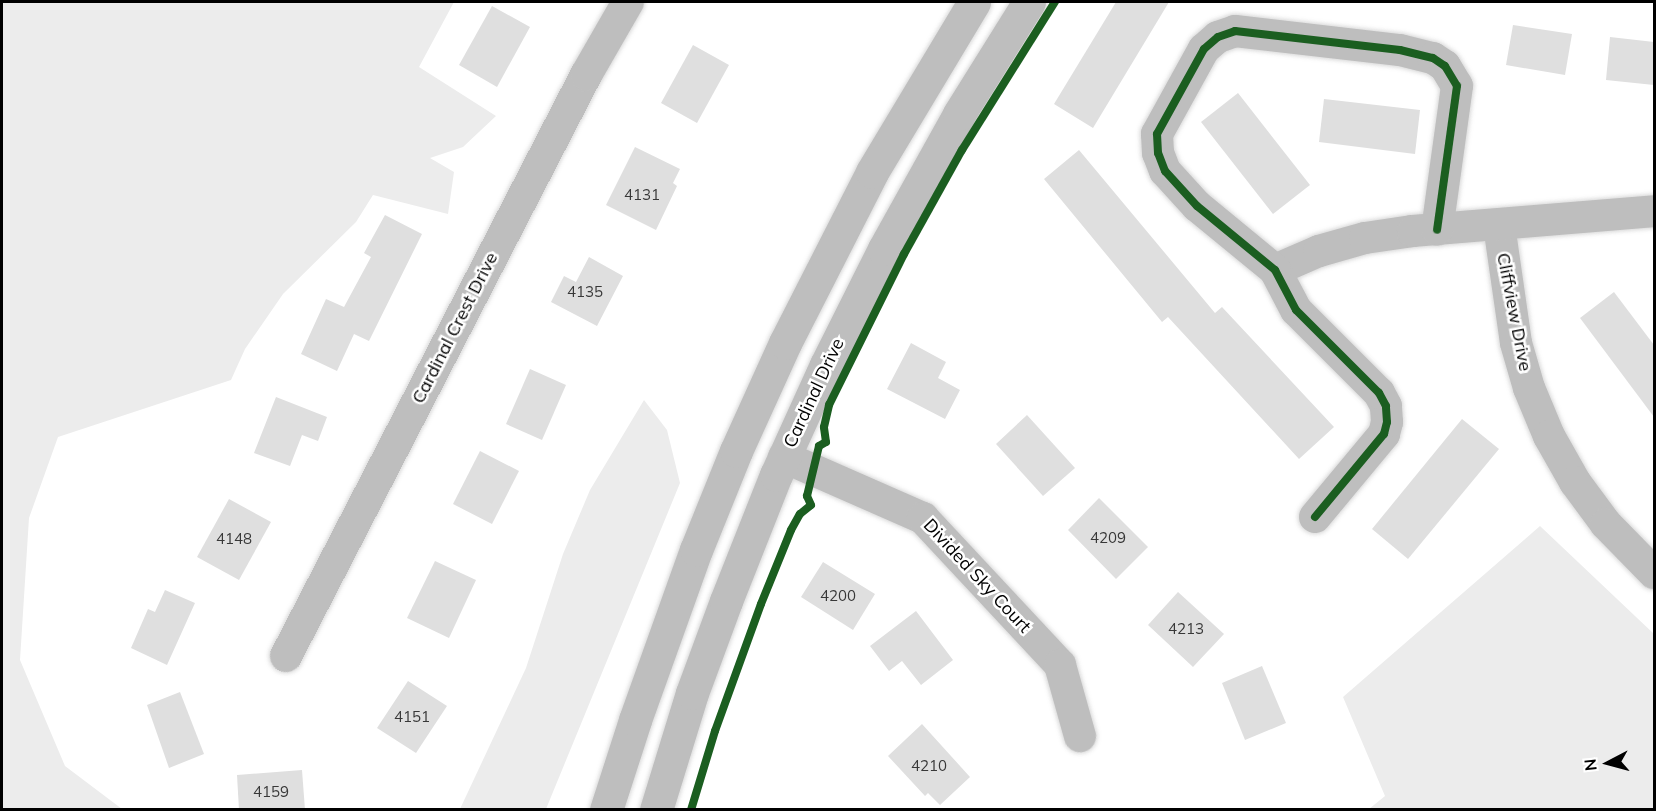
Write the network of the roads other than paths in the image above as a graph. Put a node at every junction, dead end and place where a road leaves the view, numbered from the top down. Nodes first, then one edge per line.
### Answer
1 (628, 2) edge
2 (974, 2) edge
3 (1029, 2) edge
4 (1654, 213) edge
5 (1499, 225) junction
6 (1437, 230) junction
7 (1275, 270) junction
8 (784, 457) junction
9 (1315, 517) dead end
10 (1654, 573) edge
11 (285, 656) dead end
12 (1080, 736) dead end
13 (606, 810) edge
14 (656, 810) edge

1 - 11 street, Cardinal Crest Drive
2 - 13 main road
3 - 8 main road, Cardinal Drive
4 - 5 street
5 - 6 street
5 - 10 street, Cliffview Drive
6 - 7 street
6 - 7 street
7 - 9 street
8 - 12 street, Divided Sky Court
8 - 14 main road, Cardinal Drive

